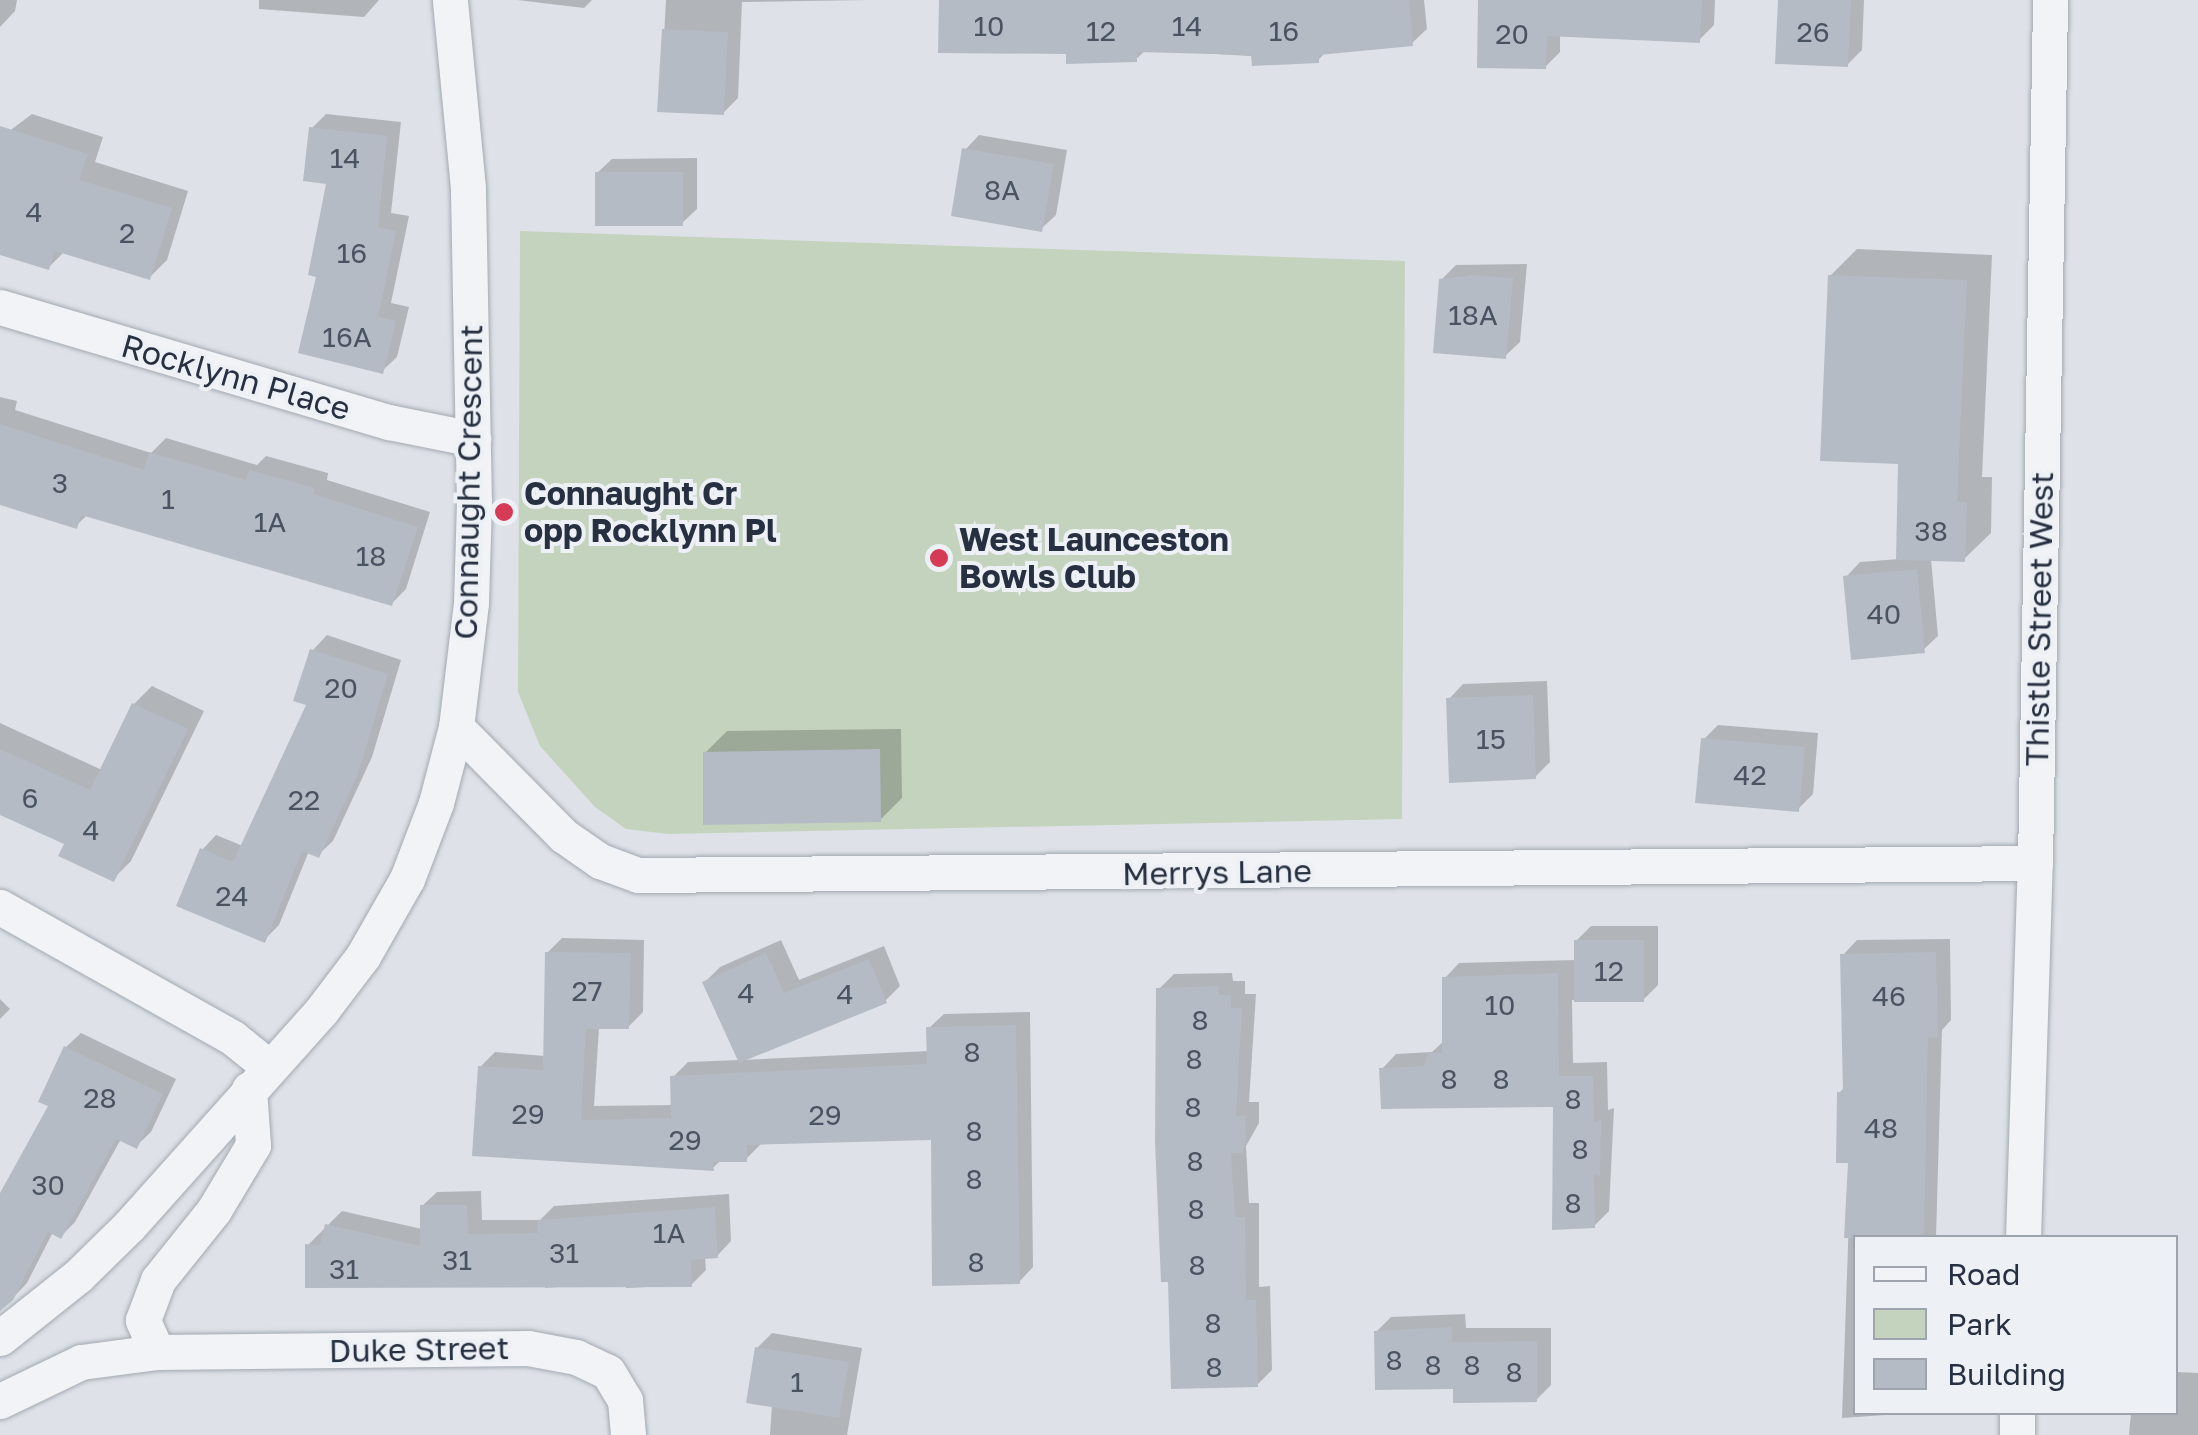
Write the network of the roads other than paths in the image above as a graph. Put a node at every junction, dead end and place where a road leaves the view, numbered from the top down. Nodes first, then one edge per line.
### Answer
1 (450, 0) edge
2 (2050, 0) edge
3 (0, 307) edge
4 (473, 438) junction
5 (456, 726) junction
6 (2035, 862) junction
7 (0, 907) edge
8 (259, 1078) junction
9 (2023, 1235) edge
10 (0, 1338) edge
11 (157, 1352) junction
12 (0, 1400) edge
13 (628, 1435) edge

1 - 4 street, Connaught Crescent
2 - 6 street, Thistle Street West
3 - 4 street, Rocklynn Place
4 - 5 street, Connaught Crescent
5 - 6 street, Merrys Lane
5 - 8 street, Connaught Crescent
6 - 9 street, Thistle Street West
7 - 8 street
8 - 10 street, Connaught Crescent
8 - 11 street
11 - 12 street, Duke Street
11 - 13 street, Duke Street

